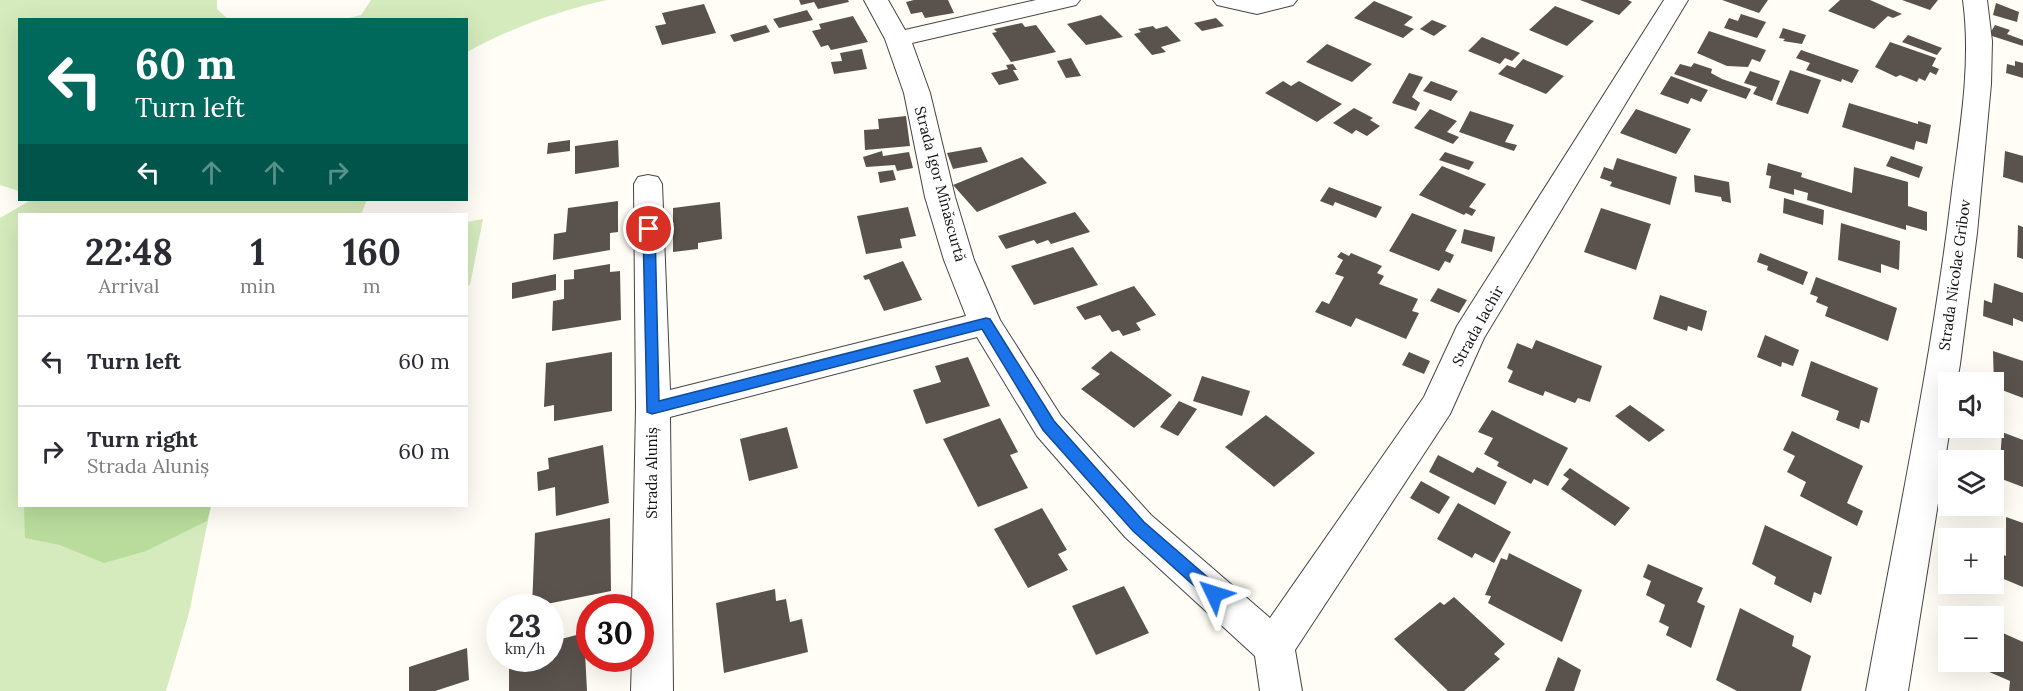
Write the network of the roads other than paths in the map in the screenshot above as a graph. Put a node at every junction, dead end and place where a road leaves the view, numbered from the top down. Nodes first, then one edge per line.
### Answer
1 (876, 0) edge
2 (1068, 0) edge
3 (1226, 0) edge
4 (1285, 0) edge
5 (1676, 0) edge
6 (1974, 0) edge
7 (898, 39) junction
8 (648, 184) dead end
9 (986, 323) junction
10 (652, 408) junction
11 (1274, 647) junction
12 (652, 691) edge
13 (1281, 691) edge
14 (1887, 691) edge

1 - 7 street, Strada Igor Mînăscurtă
2 - 7 street
3 - 4 street
5 - 11 street, Strada Iachir
6 - 14 street, Strada Nicolae Gribov
7 - 9 street, Strada Igor Mînăscurtă
8 - 10 street, Strada Aluniș
9 - 10 street
9 - 11 street, Strada Igor Mînăscurtă
10 - 12 street, Strada Aluniș
11 - 13 street

